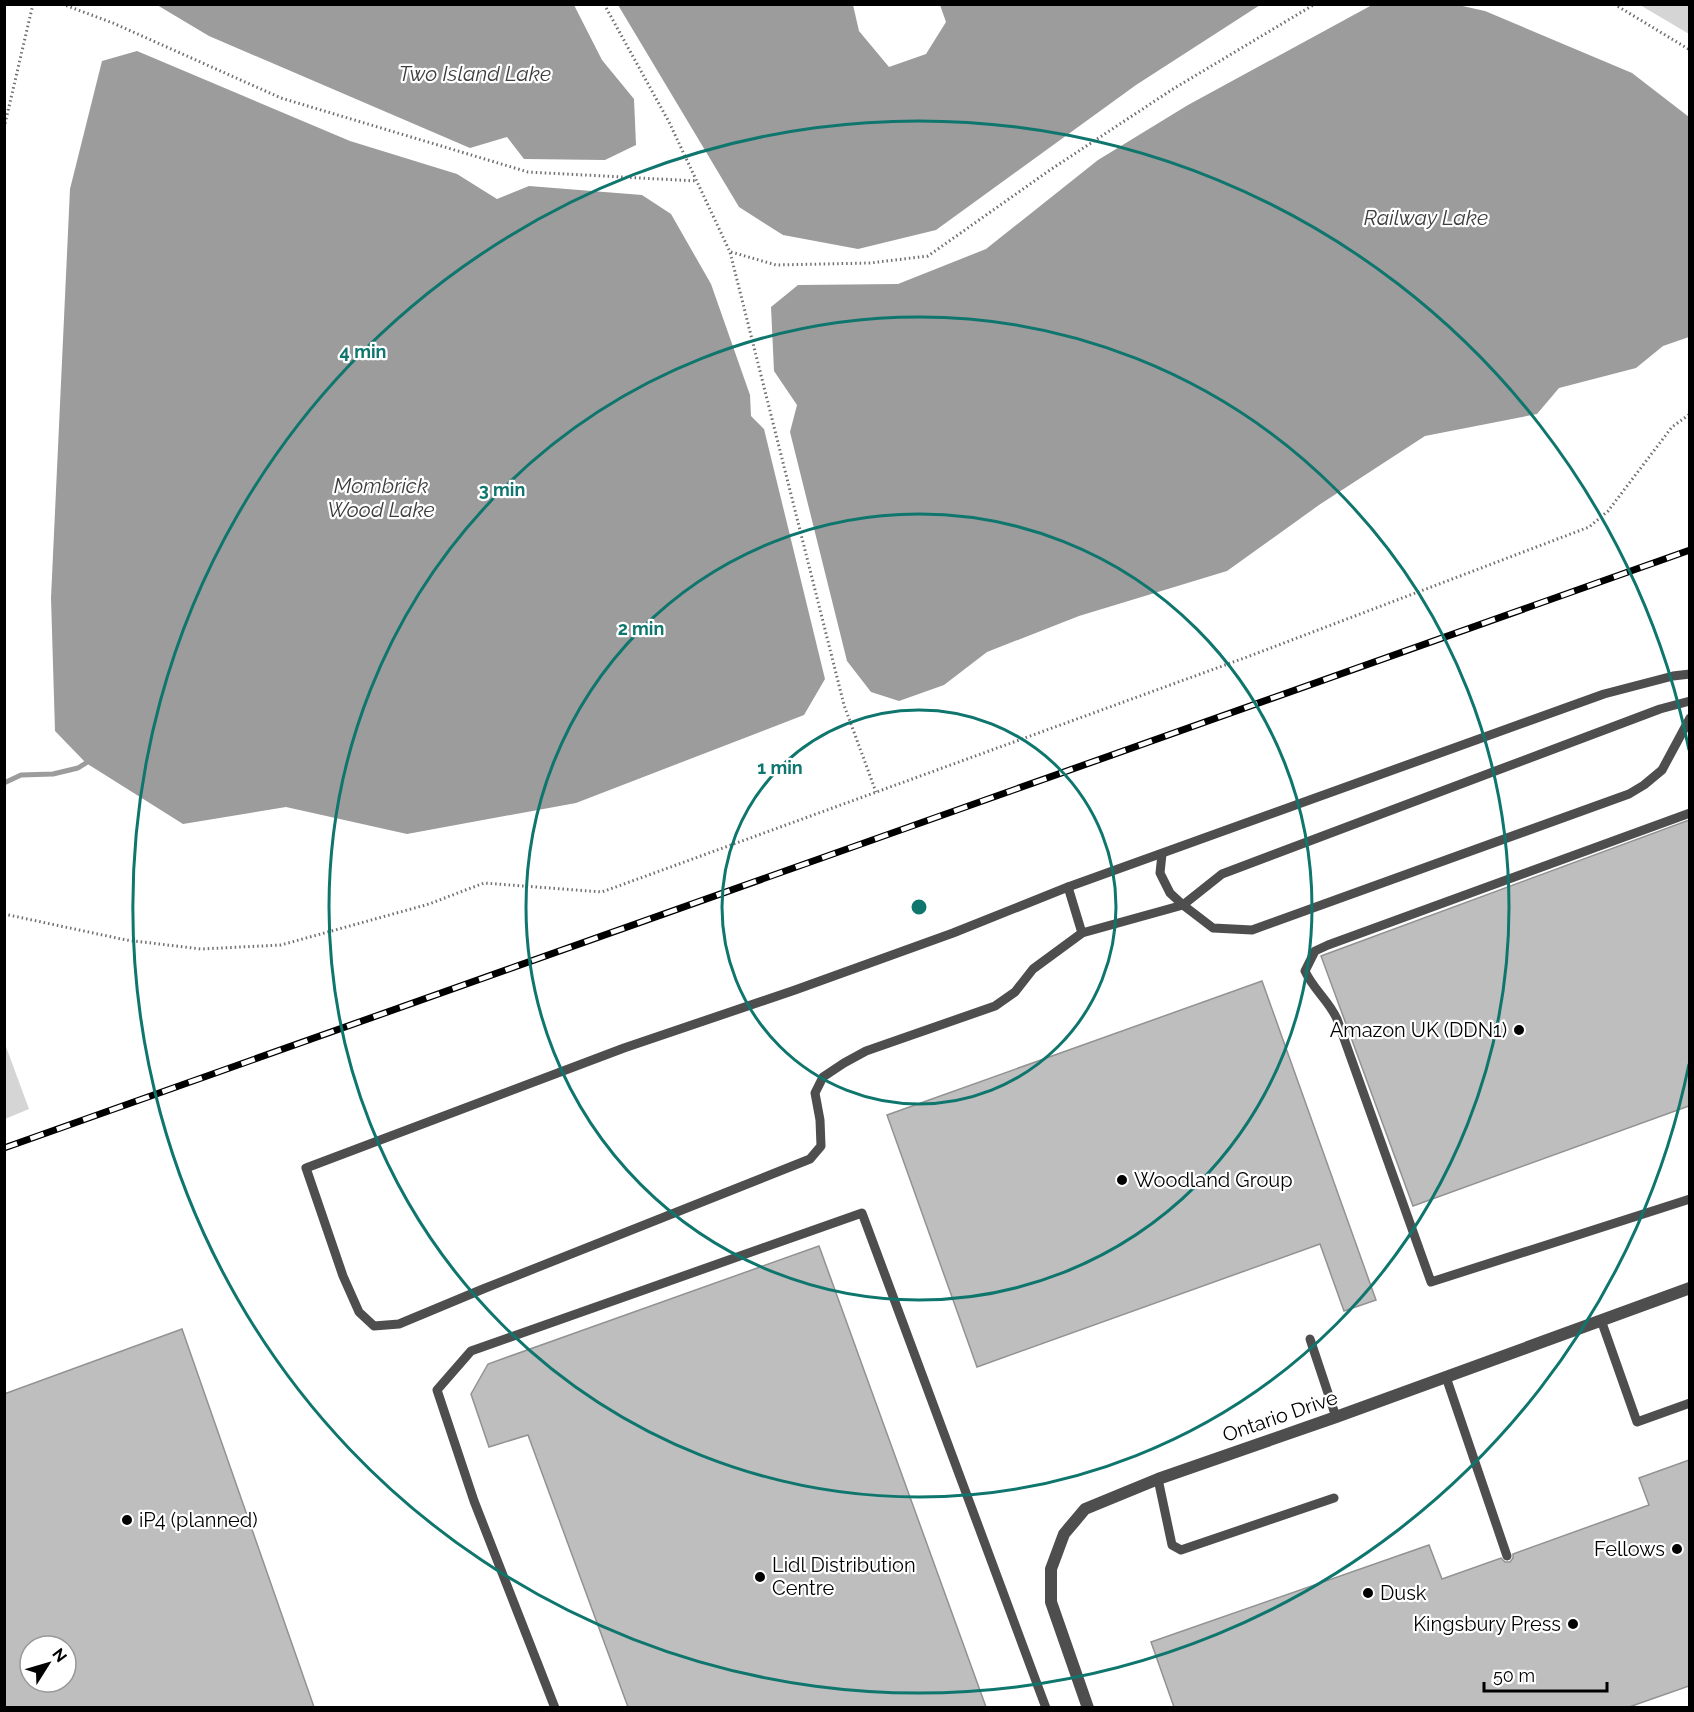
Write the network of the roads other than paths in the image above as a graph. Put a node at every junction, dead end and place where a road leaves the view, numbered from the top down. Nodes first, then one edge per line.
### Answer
1 (1689, 674) edge
2 (1689, 701) edge
3 (1689, 718) edge
4 (1689, 813) edge
5 (1162, 854) junction
6 (1068, 887) junction
7 (1183, 905) junction
8 (1082, 933) junction
9 (1689, 1199) edge
10 (1689, 1288) edge
11 (1601, 1320) junction
12 (1310, 1339) dead end
13 (1446, 1377) junction
14 (1689, 1403) edge
15 (1336, 1417) junction
16 (1158, 1479) junction
17 (1334, 1498) dead end
18 (1507, 1556) dead end
19 (555, 1707) edge
20 (1046, 1707) edge
21 (1088, 1707) edge

1 - 5 lane
2 - 7 lane
3 - 7 lane
4 - 9 lane
5 - 6 lane
5 - 7 lane
6 - 8 lane
6 - 8 lane
7 - 8 lane
10 - 11 street, Ontario Drive
11 - 13 street, Ontario Drive
11 - 14 lane
12 - 15 lane
13 - 15 street, Ontario Drive
13 - 18 lane
15 - 16 street, Ontario Drive
16 - 17 lane
16 - 21 street, Ontario Drive
19 - 20 lane

